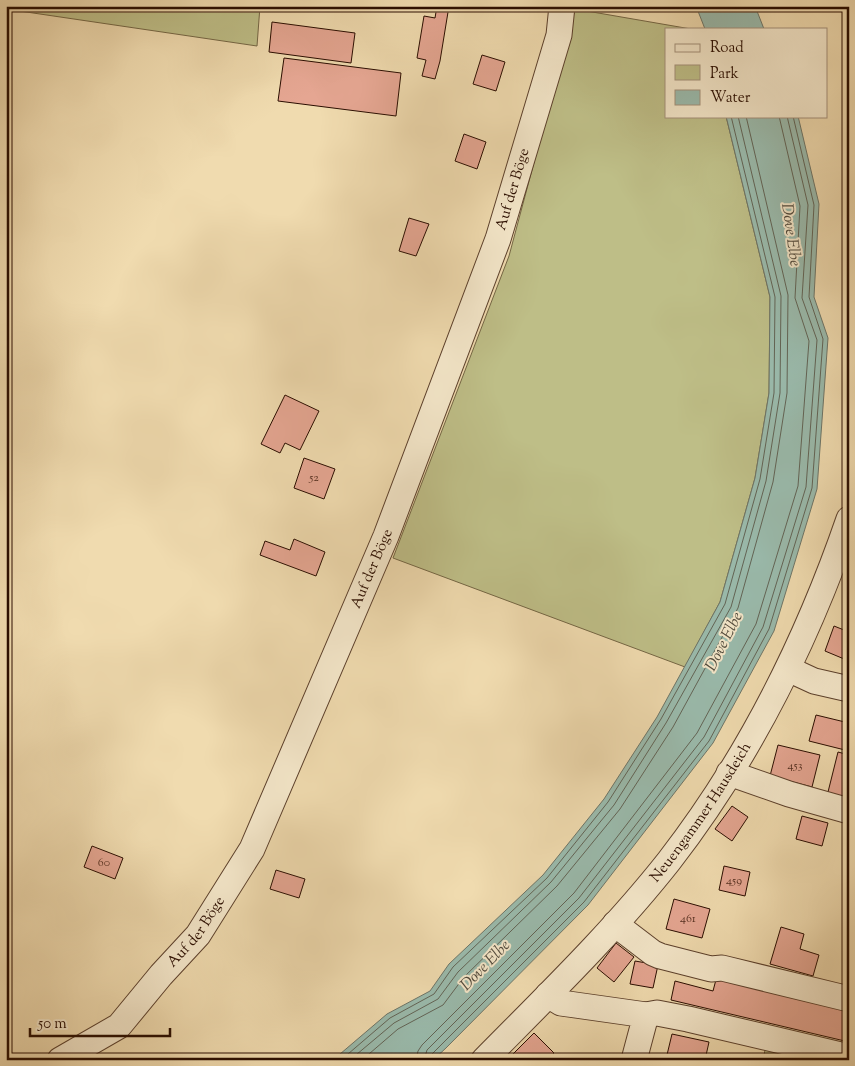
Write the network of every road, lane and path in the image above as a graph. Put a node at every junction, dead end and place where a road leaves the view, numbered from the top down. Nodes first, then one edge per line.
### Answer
1 (562, 6) edge
2 (849, 519) edge
3 (788, 669) junction
4 (849, 689) edge
5 (729, 773) junction
6 (849, 811) edge
7 (615, 924) junction
8 (548, 995) junction
9 (849, 999) edge
10 (646, 1015) junction
11 (849, 1057) edge
12 (60, 1060) edge
13 (484, 1060) edge
14 (634, 1060) edge

1 - 12 street, Auf der Böge
2 - 3 street, Neuengammer Hausdeich
3 - 4 street
3 - 5 street, Neuengammer Hausdeich
5 - 6 street
5 - 7 street, Neuengammer Hausdeich
7 - 8 street, Neuengammer Hausdeich
7 - 9 street
8 - 10 street
8 - 13 street, Neuengammer Hausdeich
10 - 11 street
10 - 14 street

